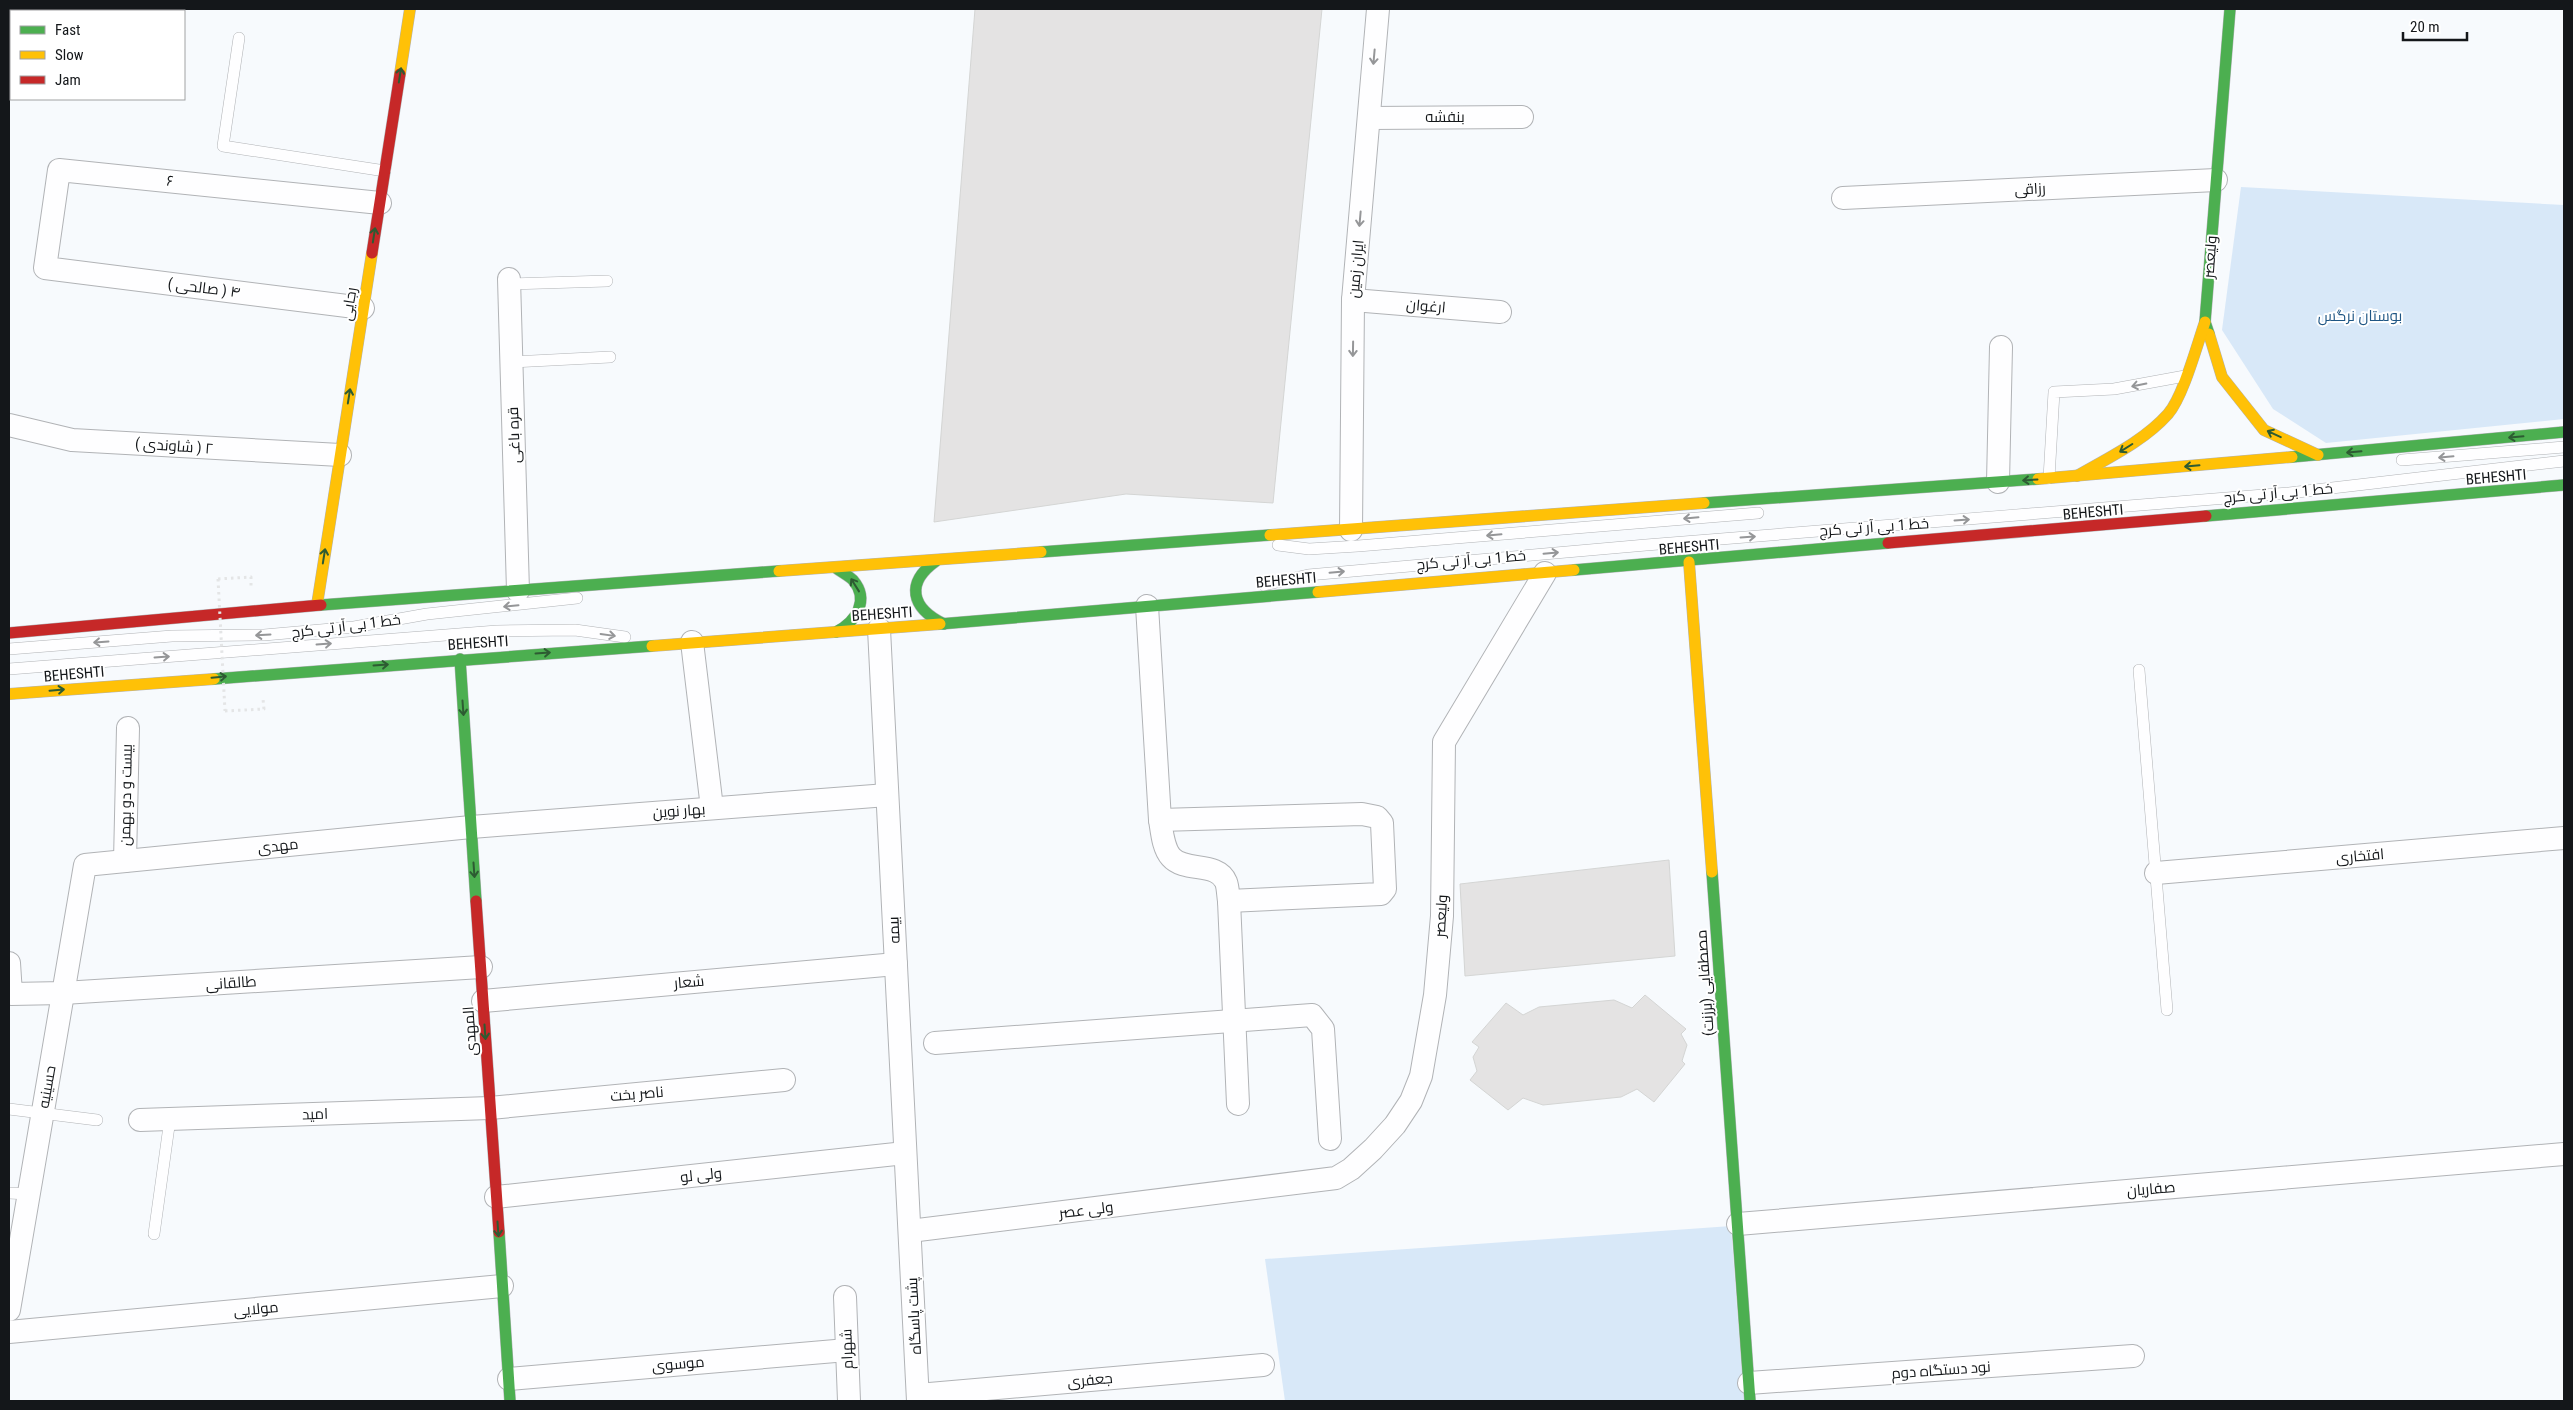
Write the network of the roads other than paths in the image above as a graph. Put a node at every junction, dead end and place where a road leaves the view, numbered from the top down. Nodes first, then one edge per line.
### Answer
1 (410, 9) edge
2 (1378, 9) edge
3 (2230, 9) edge
4 (239, 38) dead end
5 (1522, 117) dead end
6 (1369, 118) junction
7 (384, 171) junction
8 (2216, 180) junction
9 (1843, 198) dead end
10 (380, 203) junction
11 (45, 268) joint
12 (509, 281) joint
13 (607, 281) dead end
14 (1353, 300) junction
15 (363, 308) junction
16 (1500, 312) dead end
17 (2205, 322) junction
18 (2001, 347) dead end
19 (610, 357) dead end
20 (512, 362) junction
21 (2187, 376) junction
22 (9, 425) edge
23 (2564, 432) edge
24 (2564, 447) edge
25 (340, 455) junction
26 (2318, 455) junction
27 (2392, 461) dead end
28 (2564, 461) edge
29 (2078, 476) junction
30 (2049, 478) junction
31 (2564, 485) edge
32 (2084, 487) dead end
33 (2002, 488) junction
34 (1774, 512) dead end
35 (1351, 530) junction
36 (1234, 539) junction
37 (936, 561) junction
38 (1689, 562) junction
39 (836, 568) junction
40 (1546, 573) junction
41 (680, 579) junction
42 (518, 590) junction
43 (1187, 603) junction
44 (317, 604) junction
45 (1147, 606) junction
46 (944, 624) junction
47 (879, 629) junction
48 (836, 632) junction
49 (9, 633) edge
50 (682, 643) junction
51 (9, 649) edge
52 (460, 659) junction
53 (9, 669) edge
54 (2139, 670) dead end
55 (9, 694) edge
56 (128, 728) dead end
57 (887, 795) junction
58 (712, 808) junction
59 (1160, 820) junction
60 (471, 827) junction
61 (2564, 838) edge
62 (125, 861) junction
63 (85, 865) joint
64 (2156, 874) junction
65 (1229, 901) junction
66 (9, 963) edge
67 (896, 964) junction
68 (481, 967) junction
69 (63, 993) junction
70 (483, 1001) junction
71 (2167, 1010) dead end
72 (1234, 1021) junction
73 (935, 1043) dead end
74 (784, 1080) dead end
75 (1238, 1104) dead end
76 (490, 1108) junction
77 (9, 1109) edge
78 (42, 1114) junction
79 (170, 1119) junction
80 (97, 1120) dead end
81 (140, 1120) dead end
82 (1330, 1139) dead end
83 (905, 1153) junction
84 (2564, 1154) edge
85 (1262, 1189) joint
86 (19, 1194) edge
87 (496, 1197) junction
88 (1738, 1224) junction
89 (910, 1231) junction
90 (154, 1234) dead end
91 (502, 1286) junction
92 (845, 1297) dead end
93 (9, 1310) edge
94 (9, 1332) edge
95 (847, 1350) junction
96 (2133, 1356) dead end
97 (1263, 1365) dead end
98 (509, 1379) junction
99 (1080, 1391) edge
100 (1750, 1392) edge
101 (918, 1398) edge
102 (510, 1401) edge
103 (849, 1401) edge

7 -> 1 main road, رجایی
2 -> 6 street, ایران زمین
3 - 8 main road, ولیعصر
4 - 7 lane
5 - 6 street, بنفشه
6 -> 14 street, ایران زمین
7 - 10 main road, رجایی
8 - 9 street, رزاقی
8 - 17 main road, ولیعصر
10 - 11 street, ۶
15 -> 10 main road, رجایی
11 - 15 street, ( صالحی ) ۴
12 - 13 lane
12 - 20 street, قره باغی
14 - 16 street, ارغوان
14 -> 35 street, ایران زمین
25 -> 15 main road, رجایی
17 - 21 main road
26 -> 17 main road, ولیعصر
18 - 33 street
19 - 20 lane
20 - 42 street, قره باغی
21 -> 29 main road
21 -> 30 lane
22 - 25 street, ( شاوندی ) ۲
23 -> 26 main road
24 -> 27 lane
44 -> 25 main road, رجایی
26 -> 29 main road
43 -> 28 lane, خط 1 بی آر تی کرج
29 - 30 main road
30 -> 33 main road
31 - 38 main road, BEHESHTI
32 - 33 lane
33 - 35 main road
34 -> 36 lane, خط 1 بی آر تی کرج
35 - 36 main road
36 - 37 main road
37 - 39 main road
37 - 46 main road
38 - 40 main road, BEHESHTI
38 - 88 main road, مصطفایی (برزنت)
39 - 41 main road
48 -> 39 main road
40 - 43 main road, BEHESHTI
40 - 85 street, ولیعصر
41 - 42 main road
41 -> 51 lane, خط 1 بی آر تی کرج
42 - 44 main road
43 - 45 main road, BEHESHTI
44 - 49 main road
45 - 46 main road, BEHESHTI
45 - 59 street
46 - 47 main road, BEHESHTI
47 - 48 main road, BEHESHTI
47 - 57 street, بیمه
48 - 50 main road, BEHESHTI
52 -> 50 main road, BEHESHTI
53 -> 50 lane, خط 1 بی آر تی کرج
50 - 58 street
55 -> 52 main road, BEHESHTI
52 -> 60 main road, المهدی
54 - 64 lane
56 - 62 street, بیست و دو بهمن
57 - 58 street, بهار نوین
57 - 67 street, بیمه
58 - 60 street, بهار نوین
59 - 65 street
59 - 65 street
60 - 62 street, مهدی
60 -> 68 main road, المهدی
61 - 64 street, افتخاری
62 - 63 street, مهدی
63 - 69 street, حسینیه
64 - 71 lane
65 - 72 street
66 - 69 street, طالقانی
67 - 70 street, شعار
67 - 83 street, بیمه
68 - 69 street, طالقانی
68 - 70 main road, المهدی
69 - 78 street, حسینیه
70 -> 76 main road, المهدی
72 - 73 street
72 - 75 street
72 - 82 street
74 - 76 street, ناصر بخت
76 - 79 street, امید
76 - 87 main road, المهدی
77 - 78 lane
78 - 80 lane
78 - 86 street, حسینیه
79 - 81 street, امید
79 - 90 lane
83 - 87 street, ولی لو
83 - 89 street, بیمه
84 - 88 street, صفاریان
85 - 89 street, ولی عصر
86 - 93 street, حسینیه
87 -> 91 main road, المهدی
88 - 100 main road, مصطفایی (برزنت)
89 - 101 street, پشت پاسگاه
91 - 94 street, مولایی
91 - 98 main road, المهدی
92 - 95 street, شهرام
95 - 98 street, موسوی
95 - 103 street, شهرام
96 - 100 street, نود دستگاه دوم
97 - 99 street, جعفری
98 - 102 main road, المهدی
99 - 101 street, جعفری

